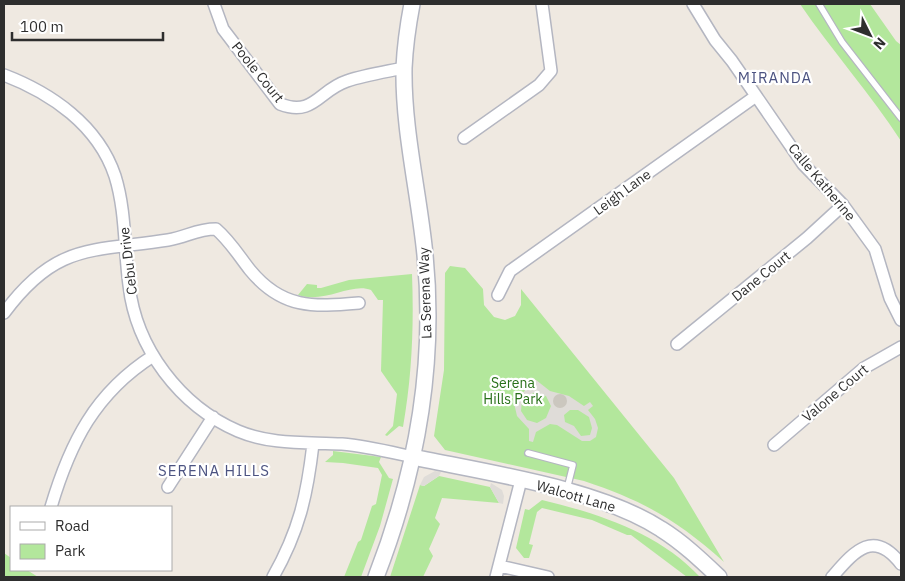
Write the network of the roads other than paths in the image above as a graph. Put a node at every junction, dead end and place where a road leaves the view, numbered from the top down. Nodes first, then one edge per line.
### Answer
1 (214, 4) edge
2 (412, 4) edge
3 (542, 4) edge
4 (693, 4) edge
5 (819, 4) edge
6 (404, 68) junction
7 (4, 75) edge
8 (756, 96) junction
9 (901, 118) edge
10 (464, 138) dead end
11 (843, 205) junction
12 (125, 244) junction
13 (498, 295) dead end
14 (359, 302) dead end
15 (4, 313) edge
16 (901, 320) edge
17 (677, 344) dead end
18 (901, 347) edge
19 (153, 356) junction
20 (213, 417) junction
21 (313, 444) junction
22 (774, 445) dead end
23 (528, 453) dead end
24 (413, 457) junction
25 (521, 480) junction
26 (168, 487) dead end
27 (566, 492) junction
28 (51, 506) edge
29 (901, 564) edge
30 (498, 572) edge
31 (273, 577) edge
32 (376, 577) edge
33 (548, 577) edge
34 (719, 577) edge
35 (832, 577) edge

1 - 6 street, Poole Court
2 - 6 main road, La Serena Way
3 - 10 street
4 - 8 street, Calle Katherine
5 - 9 lane
6 - 24 main road, La Serena Way
7 - 12 street, Cebu Drive
8 - 11 street, Calle Katherine
8 - 13 street, Leigh Lane
11 - 16 street, Calle Katherine
11 - 17 street, Dane Court
12 - 14 street
12 - 15 street
12 - 19 street, Cebu Drive
18 - 22 street, Valone Court
19 - 20 street, Cebu Drive
19 - 28 street
20 - 21 street, Cebu Drive
20 - 26 street
21 - 24 street, Cebu Drive
21 - 31 street
23 - 27 lane
24 - 25 main road, Walcott Lane
24 - 32 main road, La Serena Way
25 - 27 main road, Walcott Lane
25 - 30 street
27 - 34 main road, Walcott Lane
29 - 35 street
30 - 33 street

